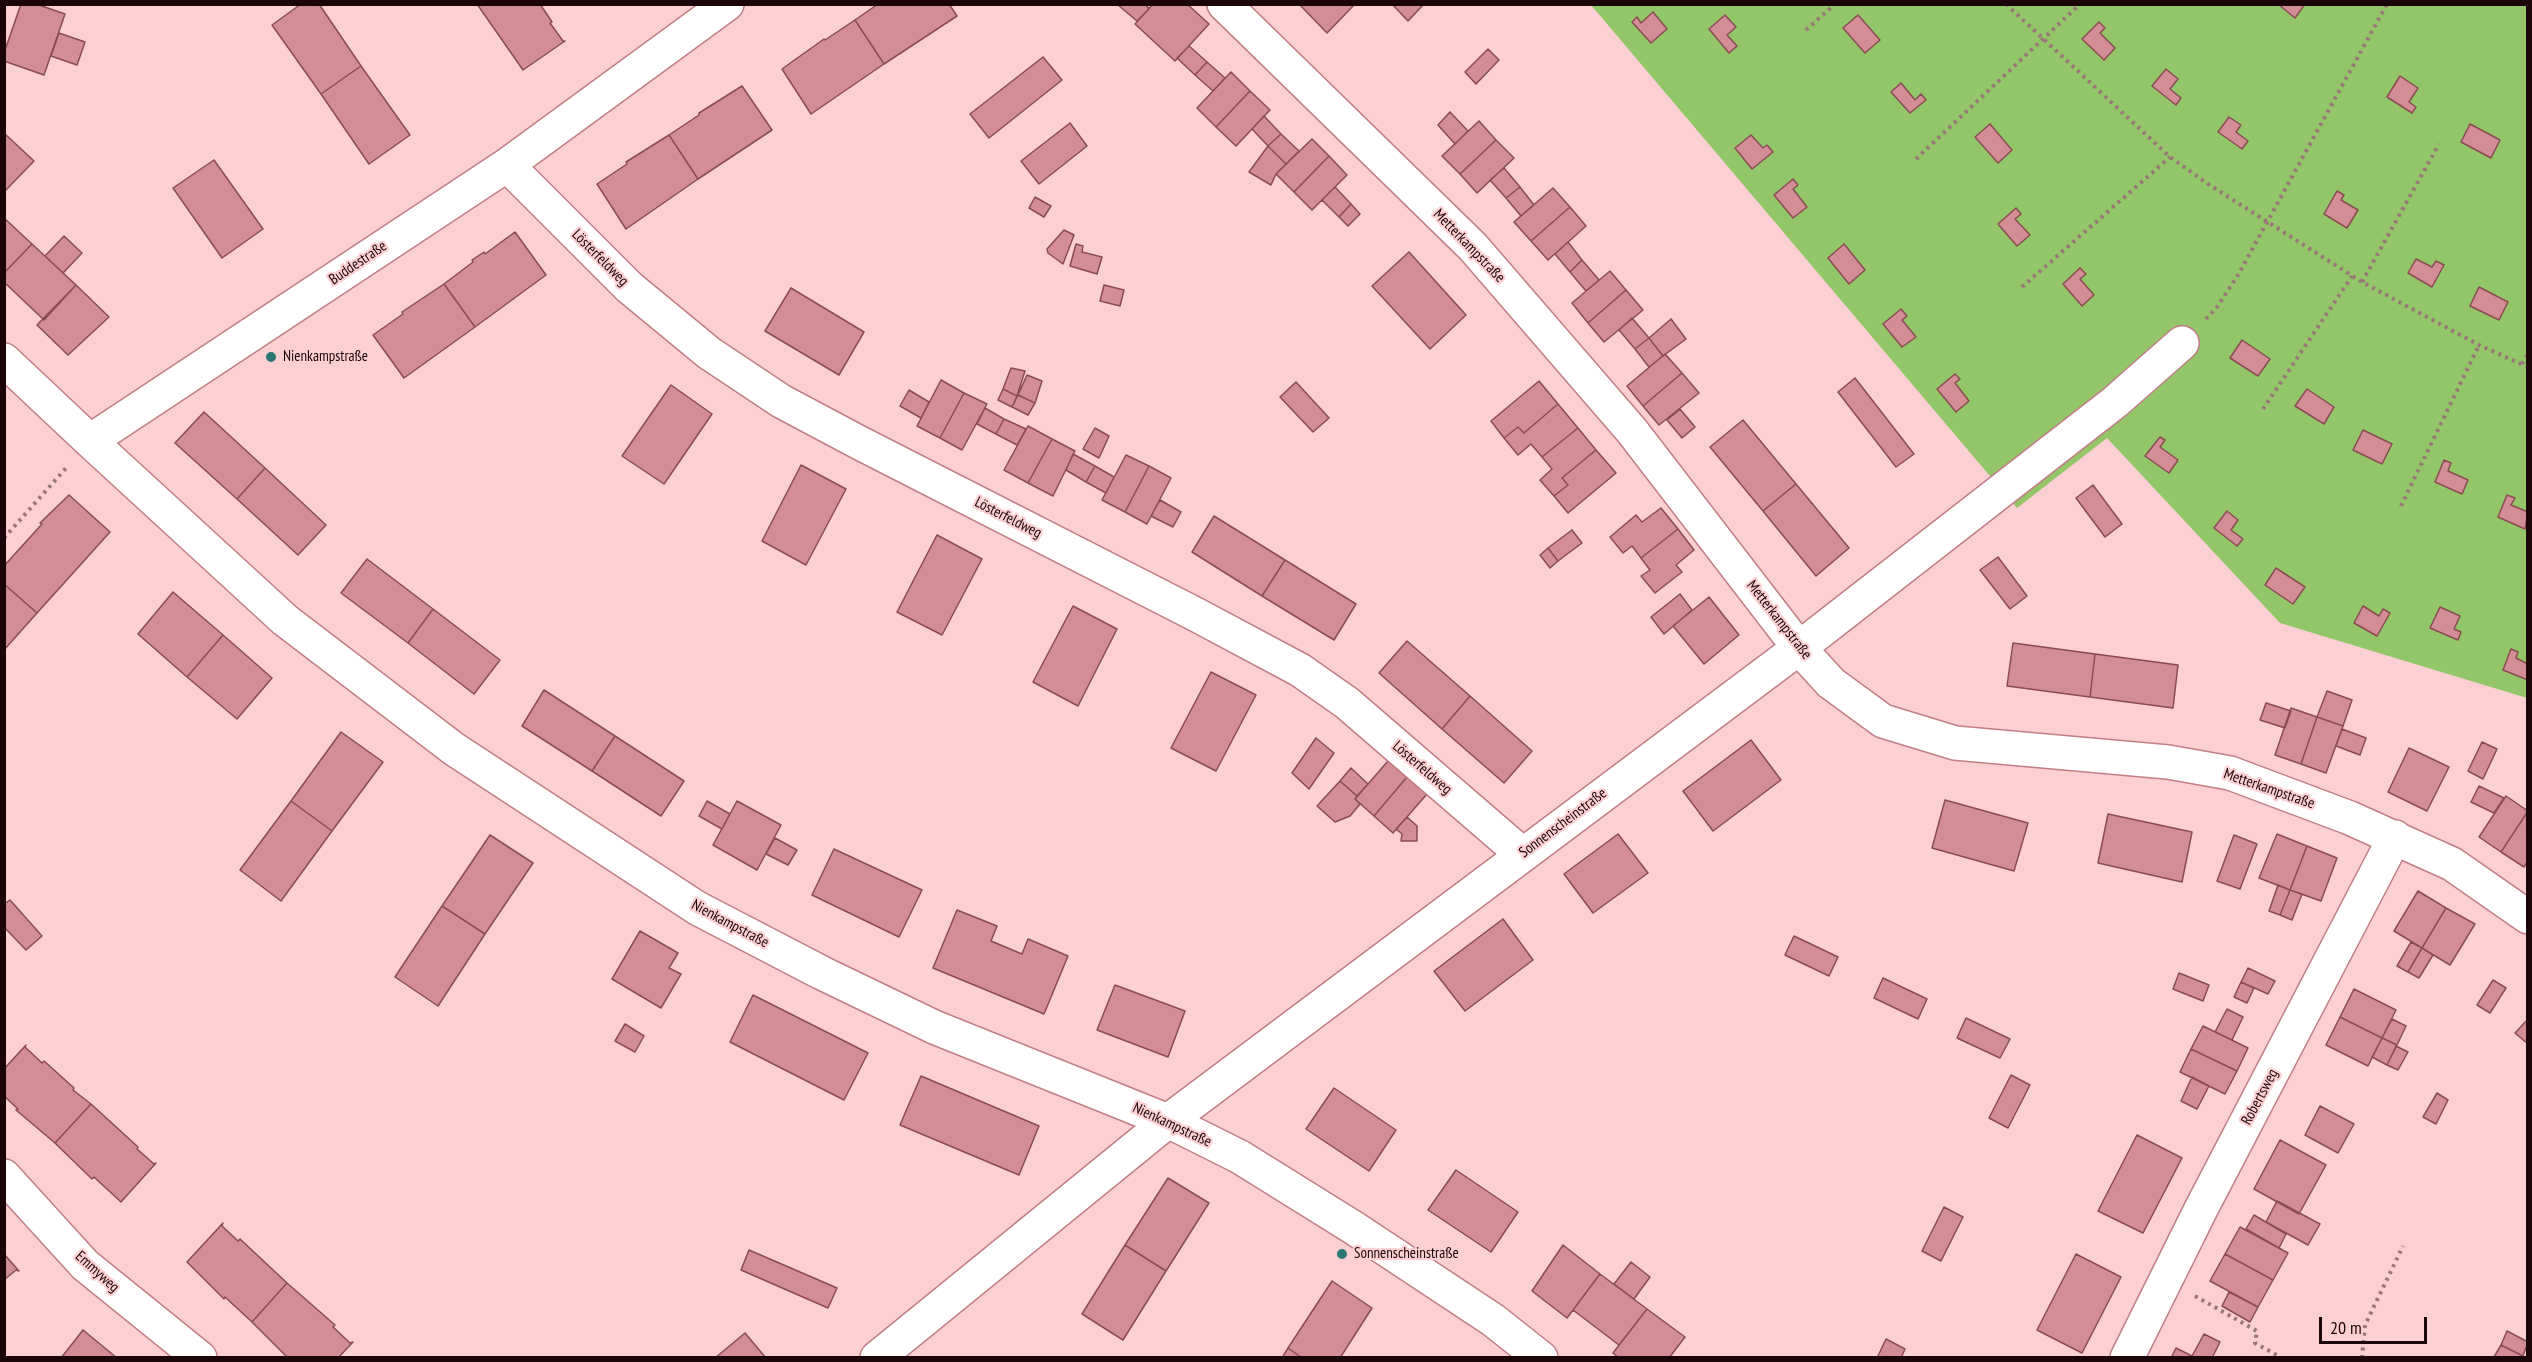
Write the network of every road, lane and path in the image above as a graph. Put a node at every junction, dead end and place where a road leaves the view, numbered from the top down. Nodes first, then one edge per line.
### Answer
1 (727, 4) edge
2 (1224, 4) edge
3 (1835, 4) edge
4 (2006, 4) edge
5 (2080, 4) edge
6 (2387, 4) edge
7 (1806, 30) dead end
8 (2044, 40) junction
9 (2439, 144) dead end
10 (2170, 157) junction
11 (1916, 159) dead end
12 (507, 165) junction
13 (2266, 222) junction
14 (2352, 276) junction
15 (2362, 282) junction
16 (2022, 287) dead end
17 (2182, 344) joint
18 (2479, 345) junction
19 (2528, 354) edge
20 (4, 360) edge
21 (2522, 364) junction
22 (2528, 367) edge
23 (2263, 409) dead end
24 (90, 441) junction
25 (2401, 506) dead end
26 (4, 538) edge
27 (1799, 648) junction
28 (2395, 837) junction
29 (1522, 854) junction
30 (2528, 916) edge
31 (1168, 1121) junction
32 (4, 1176) edge
33 (2403, 1246) dead end
34 (2166, 1280) junction
35 (200, 1358) edge
36 (877, 1358) edge
37 (1541, 1358) edge
38 (2127, 1358) edge
39 (2282, 1358) edge
40 (2362, 1358) edge

1 - 12 street, Buddestraße
2 - 27 street, Metterkampstraße
3 - 7 path
4 - 8 path
5 - 8 path
6 - 13 path
8 - 10 path
8 - 11 path
9 - 15 path
10 - 13 path
10 - 16 path
12 - 24 street, Buddestraße
12 - 29 street, Lösterfeldweg
13 - 14 path
13 - 17 path
14 - 15 path
14 - 23 path
15 - 18 path
17 - 27 street, Sonnenscheinstraße
18 - 21 path
18 - 25 path
19 - 21 path
20 - 24 street, Nienkampstraße
21 - 22 path
24 - 26 path
24 - 31 street, Nienkampstraße
27 - 28 street, Metterkampstraße
27 - 29 street, Sonnenscheinstraße
28 - 30 street, Metterkampstraße
28 - 34 street, Robertsweg
29 - 31 street, Sonnenscheinstraße
31 - 36 street, Sonnenscheinstraße
31 - 37 street, Nienkampstraße
32 - 35 street, Emmyweg
33 - 40 path
34 - 38 street, Robertsweg
34 - 39 path

